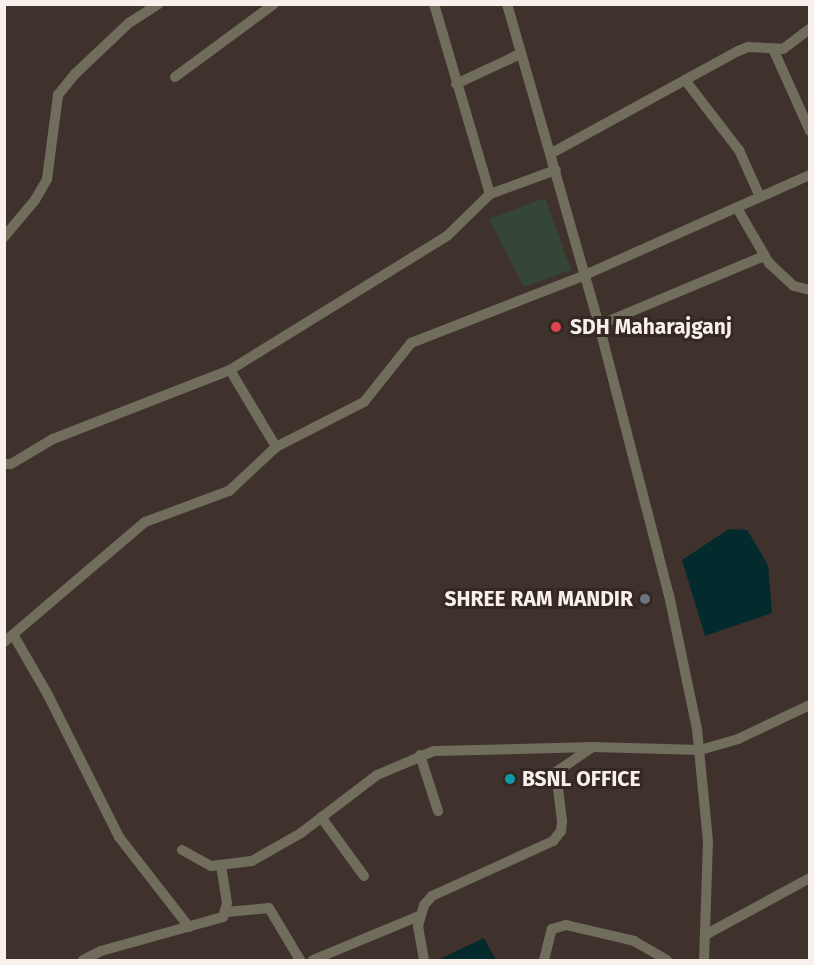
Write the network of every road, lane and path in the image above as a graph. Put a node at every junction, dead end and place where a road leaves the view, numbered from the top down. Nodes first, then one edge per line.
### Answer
1 (158, 4) edge
2 (274, 4) edge
3 (434, 4) edge
4 (507, 4) edge
5 (810, 29) edge
6 (774, 51) junction
7 (520, 54) junction
8 (176, 77) dead end
9 (685, 80) junction
10 (456, 84) junction
11 (810, 132) edge
12 (550, 154) junction
13 (556, 170) junction
14 (810, 175) edge
15 (490, 194) junction
16 (760, 197) junction
17 (737, 208) junction
18 (4, 237) edge
19 (764, 256) junction
20 (585, 275) junction
21 (810, 290) edge
22 (599, 325) junction
23 (230, 370) junction
24 (276, 447) junction
25 (4, 464) edge
26 (9, 639) edge
27 (810, 705) edge
28 (593, 747) junction
29 (700, 750) junction
30 (420, 754) junction
31 (438, 811) dead end
32 (321, 817) junction
33 (182, 850) dead end
34 (221, 867) junction
35 (364, 876) dead end
36 (810, 878) edge
37 (227, 912) junction
38 (419, 916) junction
39 (189, 927) junction
40 (705, 934) junction
41 (83, 960) edge
42 (300, 960) edge
43 (313, 960) edge
44 (424, 960) edge
45 (544, 960) edge
46 (667, 960) edge
47 (704, 960) edge

1 - 18 street
2 - 8 street
3 - 10 street
4 - 7 street
5 - 6 street
6 - 9 street
6 - 11 street
7 - 10 street
7 - 12 street
9 - 12 street
9 - 16 street
10 - 15 street
12 - 13 street
13 - 15 street
13 - 20 street
14 - 16 street
15 - 23 street
16 - 17 street
17 - 19 street
17 - 20 street
19 - 21 street
19 - 22 street
20 - 22 street
20 - 24 street
22 - 29 street
23 - 24 street
23 - 25 street
24 - 26 street
26 - 39 street
27 - 29 street
28 - 29 street
28 - 30 street
28 - 38 street
29 - 40 street
30 - 31 street
30 - 32 street
32 - 34 street
32 - 35 street
33 - 34 street
34 - 37 street
36 - 40 street
37 - 39 street
37 - 42 street
38 - 43 street
38 - 44 street
39 - 41 street
40 - 47 street
45 - 46 street

